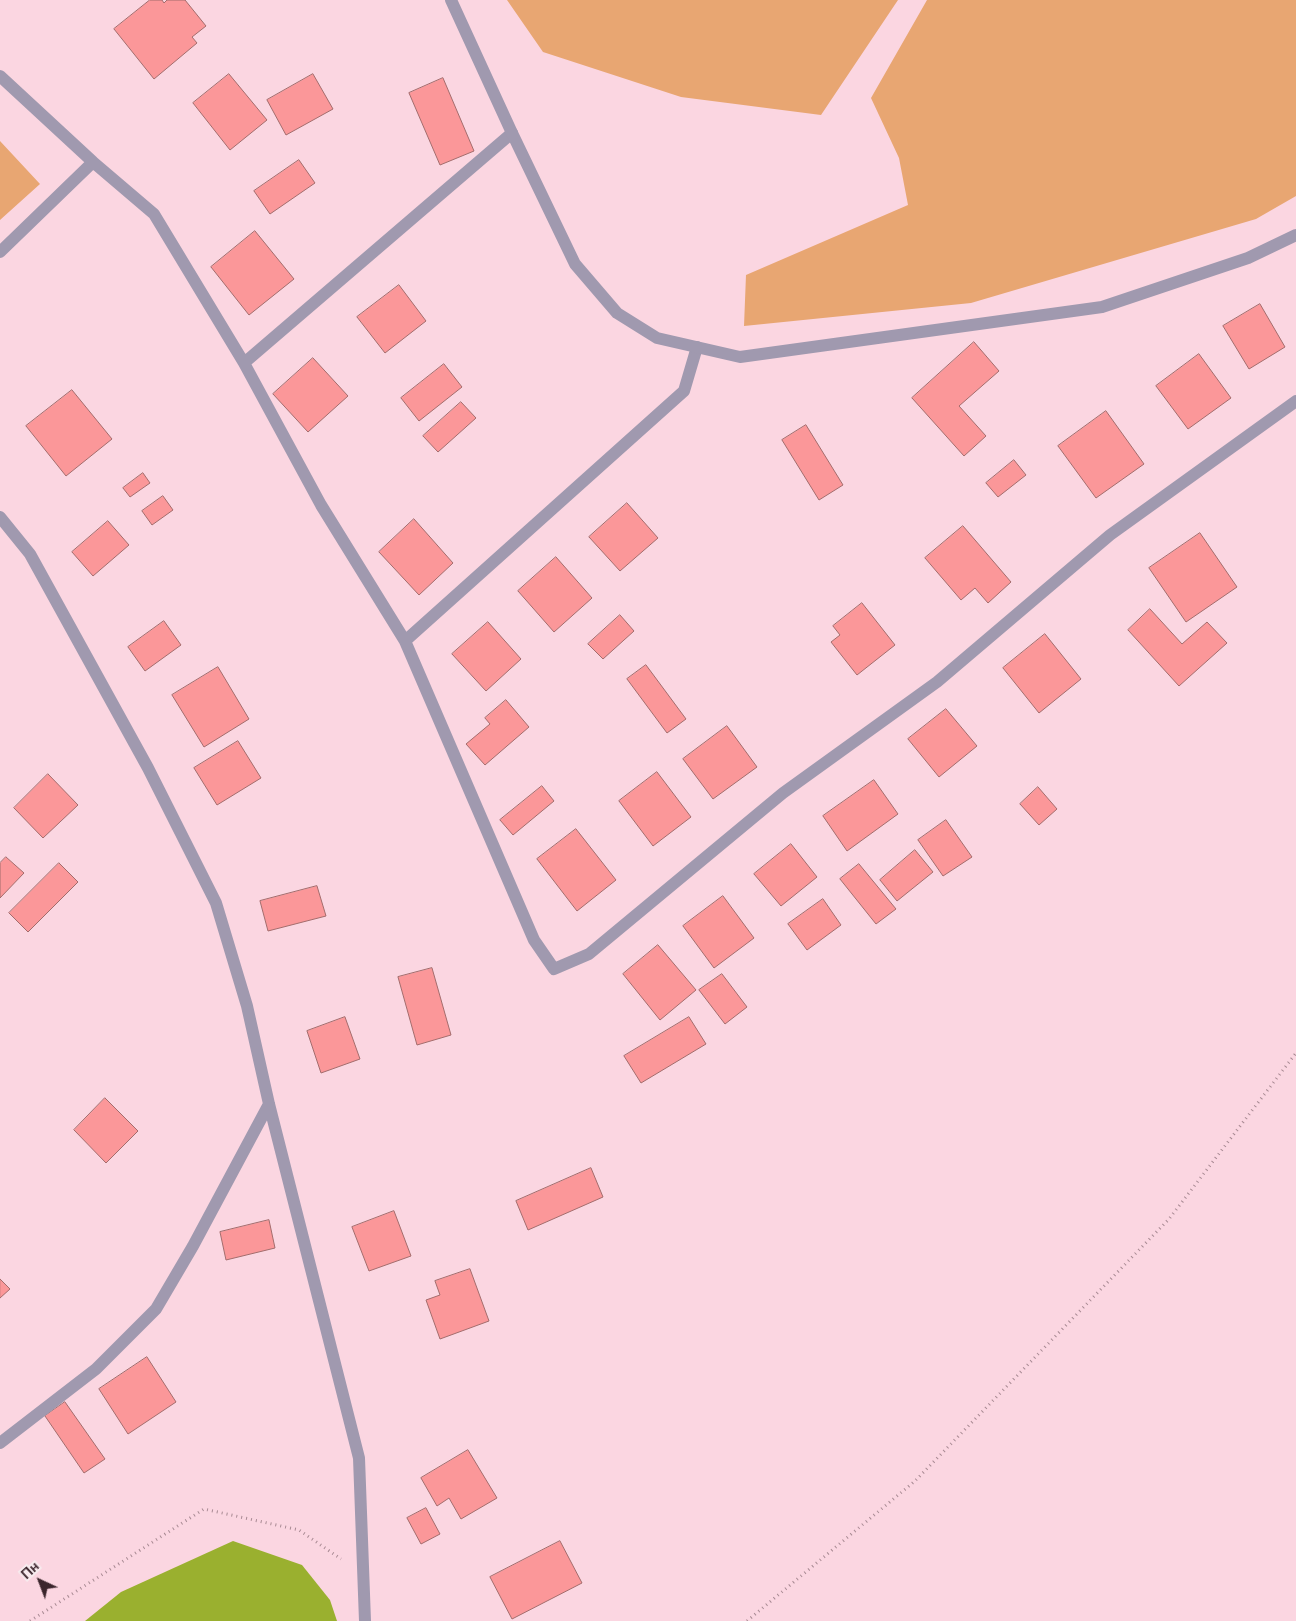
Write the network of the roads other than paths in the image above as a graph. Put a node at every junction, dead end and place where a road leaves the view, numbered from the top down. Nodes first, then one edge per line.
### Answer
1 (452, 0) edge
2 (0, 76) edge
3 (512, 133) junction
4 (93, 162) junction
5 (1296, 236) edge
6 (0, 252) edge
7 (697, 348) junction
8 (244, 363) junction
9 (1296, 401) edge
10 (0, 517) edge
11 (405, 641) junction
12 (269, 1104) junction
13 (0, 1443) edge
14 (364, 1621) edge

1 - 3 street
2 - 4 street
3 - 7 street
3 - 8 street
4 - 6 street
4 - 8 street
5 - 7 street
7 - 11 street
8 - 11 street
9 - 11 street
10 - 12 street
12 - 13 street
12 - 14 street

